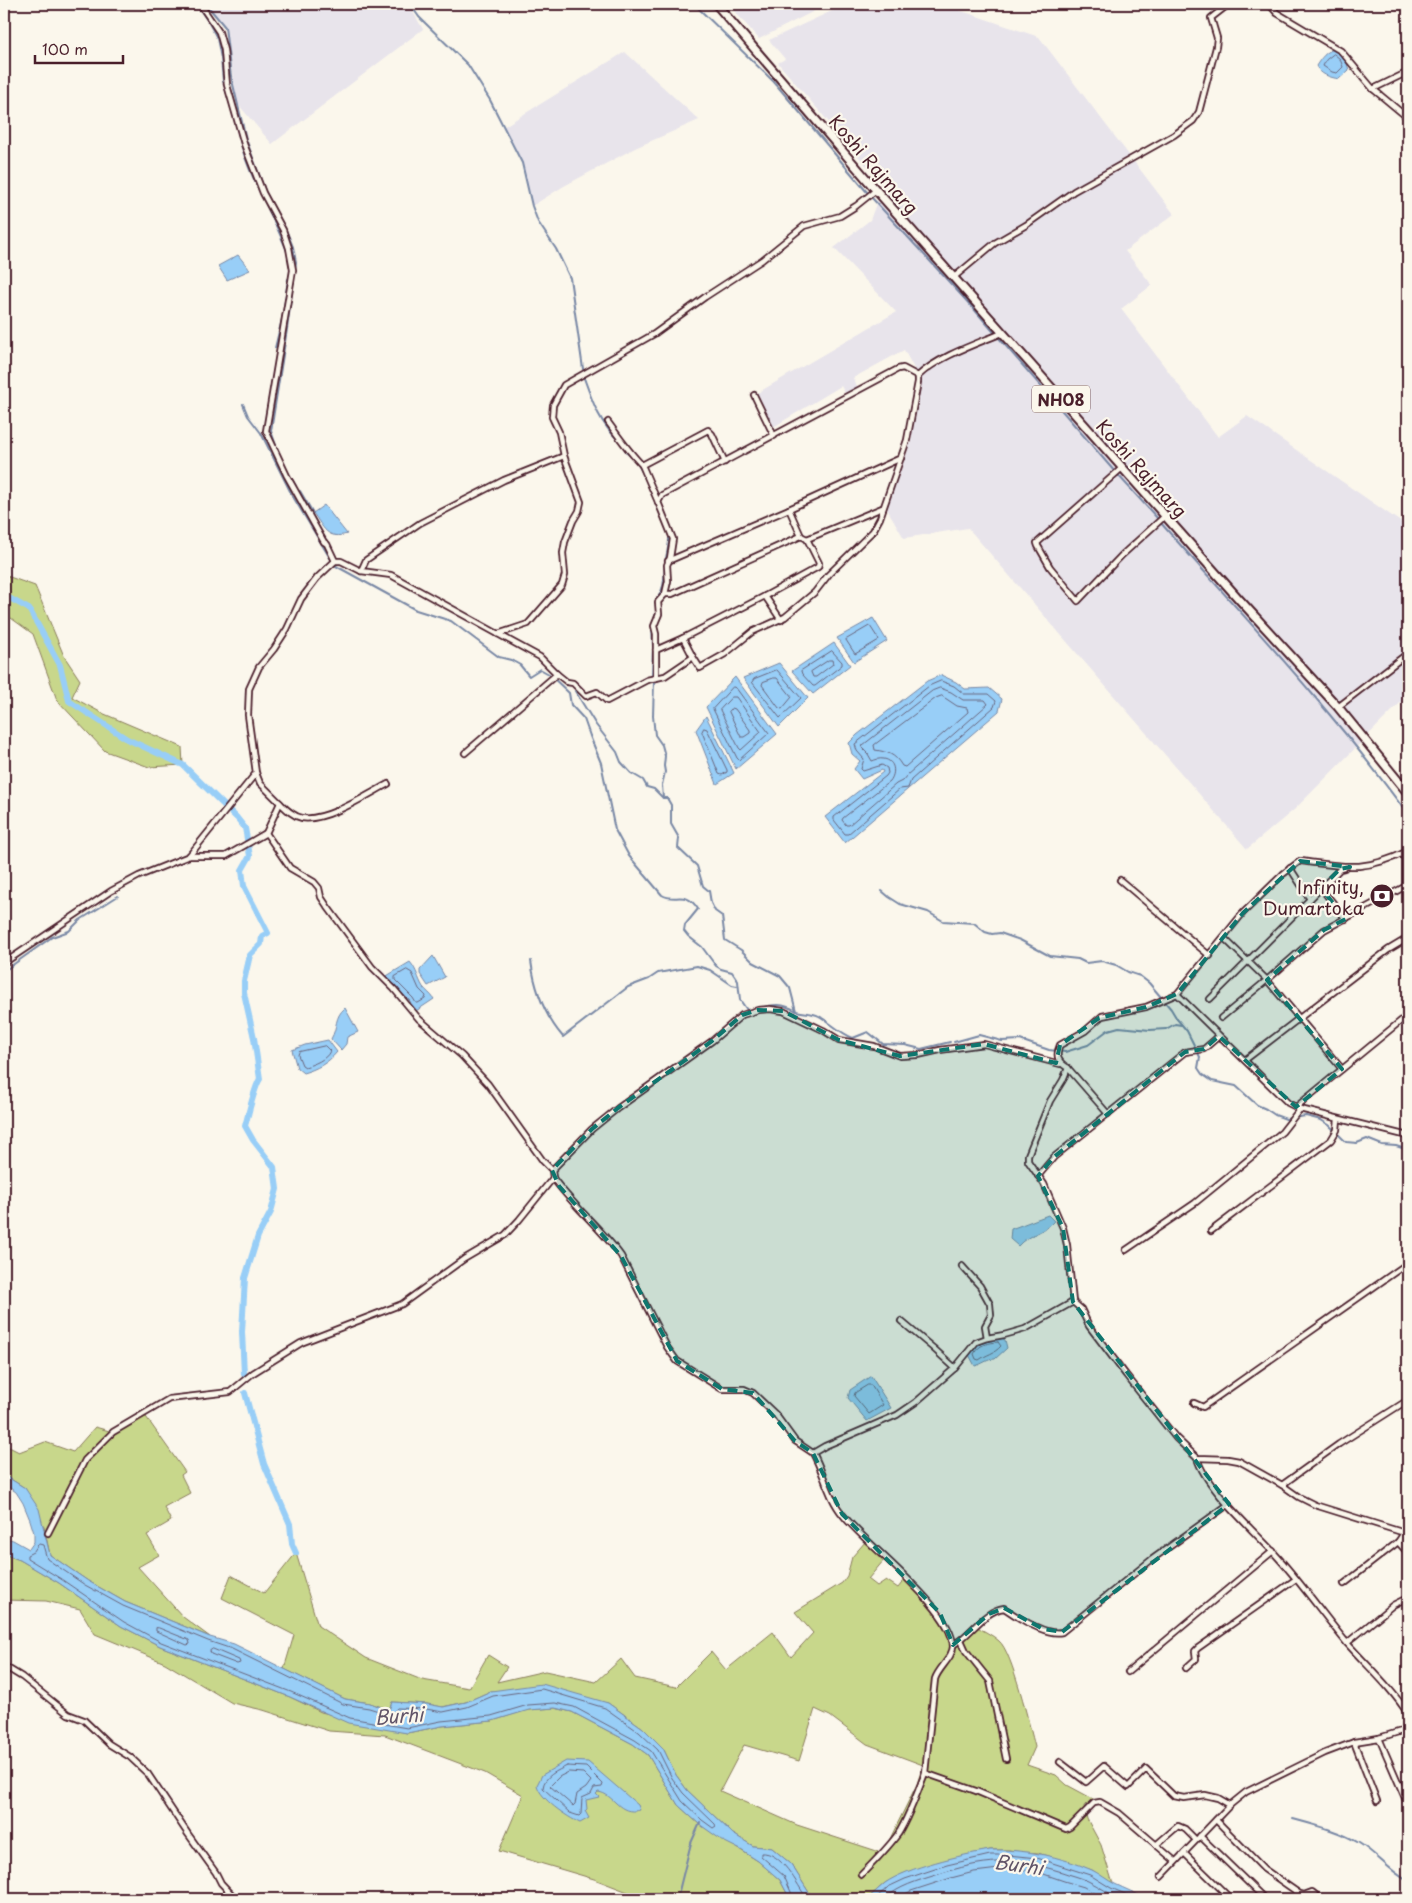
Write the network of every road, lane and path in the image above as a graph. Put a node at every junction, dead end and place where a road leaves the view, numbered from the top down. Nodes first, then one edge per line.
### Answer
1 (200, 4) edge
2 (716, 4) edge
3 (1229, 4) edge
4 (1269, 4) edge
5 (1408, 72) edge
6 (1373, 89) junction
7 (1408, 118) edge
8 (874, 191) junction
9 (954, 278) junction
10 (1002, 332) junction
11 (918, 376) junction
12 (754, 395) dead end
13 (608, 422) dead end
14 (774, 436) junction
15 (564, 456) junction
16 (901, 458) junction
17 (725, 462) junction
18 (642, 464) junction
19 (1122, 468) junction
20 (658, 502) junction
21 (882, 508) junction
22 (789, 509) junction
23 (1165, 516) junction
24 (801, 536) junction
25 (807, 539) junction
26 (335, 562) junction
27 (668, 562) junction
28 (361, 571) junction
29 (665, 594) junction
30 (765, 596) junction
31 (781, 620) junction
32 (498, 634) junction
33 (683, 638) junction
34 (656, 650) junction
35 (1408, 653) edge
36 (693, 657) junction
37 (554, 676) junction
38 (656, 678) junction
39 (1338, 707) junction
40 (465, 753) dead end
41 (256, 772) junction
42 (388, 784) dead end
43 (1408, 793) edge
44 (280, 804) junction
45 (266, 833) junction
46 (1408, 851) edge
47 (1402, 854) junction
48 (189, 856) junction
49 (1408, 862) edge
50 (1350, 867) junction
51 (1290, 868) junction
52 (1120, 880) dead end
53 (1408, 886) edge
54 (1321, 888) junction
55 (1310, 899) junction
56 (1346, 919) junction
57 (1224, 938) junction
58 (1408, 938) edge
59 (1210, 956) junction
60 (1248, 961) junction
61 (4, 963) edge
62 (1267, 980) junction
63 (1177, 994) junction
64 (1210, 999) dead end
65 (1408, 1015) edge
66 (1221, 1018) dead end
67 (1300, 1018) junction
68 (1219, 1036) junction
69 (1245, 1060) junction
70 (1060, 1064) junction
71 (1068, 1068) junction
72 (1342, 1068) junction
73 (1298, 1108) junction
74 (1108, 1114) junction
75 (1338, 1119) junction
76 (1408, 1136) edge
77 (552, 1170) junction
78 (1038, 1176) junction
79 (553, 1178) junction
80 (1211, 1231) dead end
81 (1126, 1250) dead end
82 (1408, 1263) edge
83 (962, 1266) dead end
84 (1072, 1302) junction
85 (901, 1322) dead end
86 (987, 1338) junction
87 (955, 1368) junction
88 (1408, 1400) edge
89 (1194, 1403) dead end
90 (813, 1453) junction
91 (1197, 1458) junction
92 (1282, 1485) junction
93 (1229, 1504) junction
94 (48, 1533) dead end
95 (1406, 1534) edge
96 (1398, 1542) junction
97 (1273, 1551) junction
98 (1408, 1553) edge
99 (1296, 1579) junction
100 (1344, 1584) dead end
101 (1408, 1602) edge
102 (961, 1640) junction
103 (1348, 1643) junction
104 (953, 1645) junction
105 (4, 1666) edge
106 (1186, 1668) dead end
107 (1128, 1672) dead end
108 (1408, 1714) edge
109 (1408, 1729) edge
110 (1379, 1738) junction
111 (1354, 1742) junction
112 (1006, 1759) dead end
113 (1060, 1762) dead end
114 (925, 1773) junction
115 (1377, 1801) dead end
116 (1230, 1805) junction
117 (1408, 1805) edge
118 (1216, 1820) junction
119 (1198, 1838) junction
120 (1156, 1845) junction
121 (1184, 1853) junction
122 (1175, 1861) junction
123 (861, 1875) dead end
124 (1161, 1877) dead end
125 (1303, 1897) edge
126 (236, 1899) edge
127 (1231, 1899) edge
128 (1265, 1899) edge
129 (1321, 1899) edge

1 - 26 street
2 - 8 main road, Koshi Rajmarg / NH08
3 - 9 street
4 - 6 street
5 - 6 street
6 - 7 street
8 - 9 main road, Koshi Rajmarg / NH08
8 - 15 street
9 - 10 main road, Koshi Rajmarg / NH08
10 - 11 street
10 - 19 main road, Koshi Rajmarg / NH08
11 - 14 street
11 - 16 street
12 - 14 street
13 - 18 street
14 - 17 street
15 - 28 street
15 - 32 street
16 - 21 street
16 - 22 street
17 - 18 street
17 - 20 street
18 - 20 street
19 - 23 main road, Koshi Rajmarg / NH08
19 - 23 street
20 - 27 street
21 - 25 street
21 - 31 street
22 - 24 street
22 - 27 street
23 - 39 main road, Koshi Rajmarg / NH08
24 - 25 street
24 - 29 street
25 - 30 street
26 - 28 street
26 - 41 street
27 - 29 street
28 - 32 street
29 - 34 street
30 - 31 street
30 - 33 street
31 - 36 street
32 - 37 street
33 - 34 street
33 - 36 street
34 - 38 street
35 - 39 street
36 - 38 street
37 - 38 street
37 - 40 street
39 - 43 main road, Koshi Rajmarg / NH08
41 - 44 street
41 - 48 street
42 - 44 street
44 - 45 street
45 - 48 street
45 - 77 street
46 - 47 street
47 - 49 street
47 - 50 street
48 - 61 street
50 - 51 street
50 - 54 street
51 - 55 street
51 - 57 street
52 - 59 street
53 - 56 street
54 - 55 street
54 - 56 street
55 - 60 street
56 - 62 street
57 - 59 street
57 - 60 street
58 - 67 street
59 - 63 street
60 - 62 street
60 - 64 street
62 - 66 street
62 - 67 street
63 - 68 street
63 - 70 street
65 - 72 street
67 - 69 street
67 - 72 street
68 - 69 street
68 - 74 street
69 - 73 street
70 - 71 street
70 - 77 street
71 - 74 street
71 - 78 street
72 - 73 street
73 - 75 street
73 - 81 street
74 - 78 street
75 - 76 street
75 - 80 street
77 - 79 street
78 - 84 street
79 - 90 street
79 - 94 street
82 - 89 street
83 - 86 street
84 - 86 street
84 - 91 street
85 - 87 street
86 - 87 street
87 - 90 street
88 - 92 street
90 - 104 street
91 - 92 street
91 - 93 street
92 - 95 street
93 - 97 street
93 - 102 street
95 - 96 street
96 - 98 street
96 - 100 street
97 - 99 street
97 - 107 street
99 - 103 street
99 - 106 street
101 - 103 street
102 - 104 street
102 - 112 street
103 - 108 street
104 - 114 street
105 - 126 street
109 - 110 street
110 - 111 street
110 - 117 street
111 - 115 street
111 - 116 street
113 - 116 street
114 - 120 street
114 - 123 street
116 - 118 street
118 - 119 street
118 - 125 street
119 - 120 street
119 - 121 street
119 - 128 street
120 - 122 street
121 - 122 street
121 - 127 street
122 - 124 street
125 - 129 street

